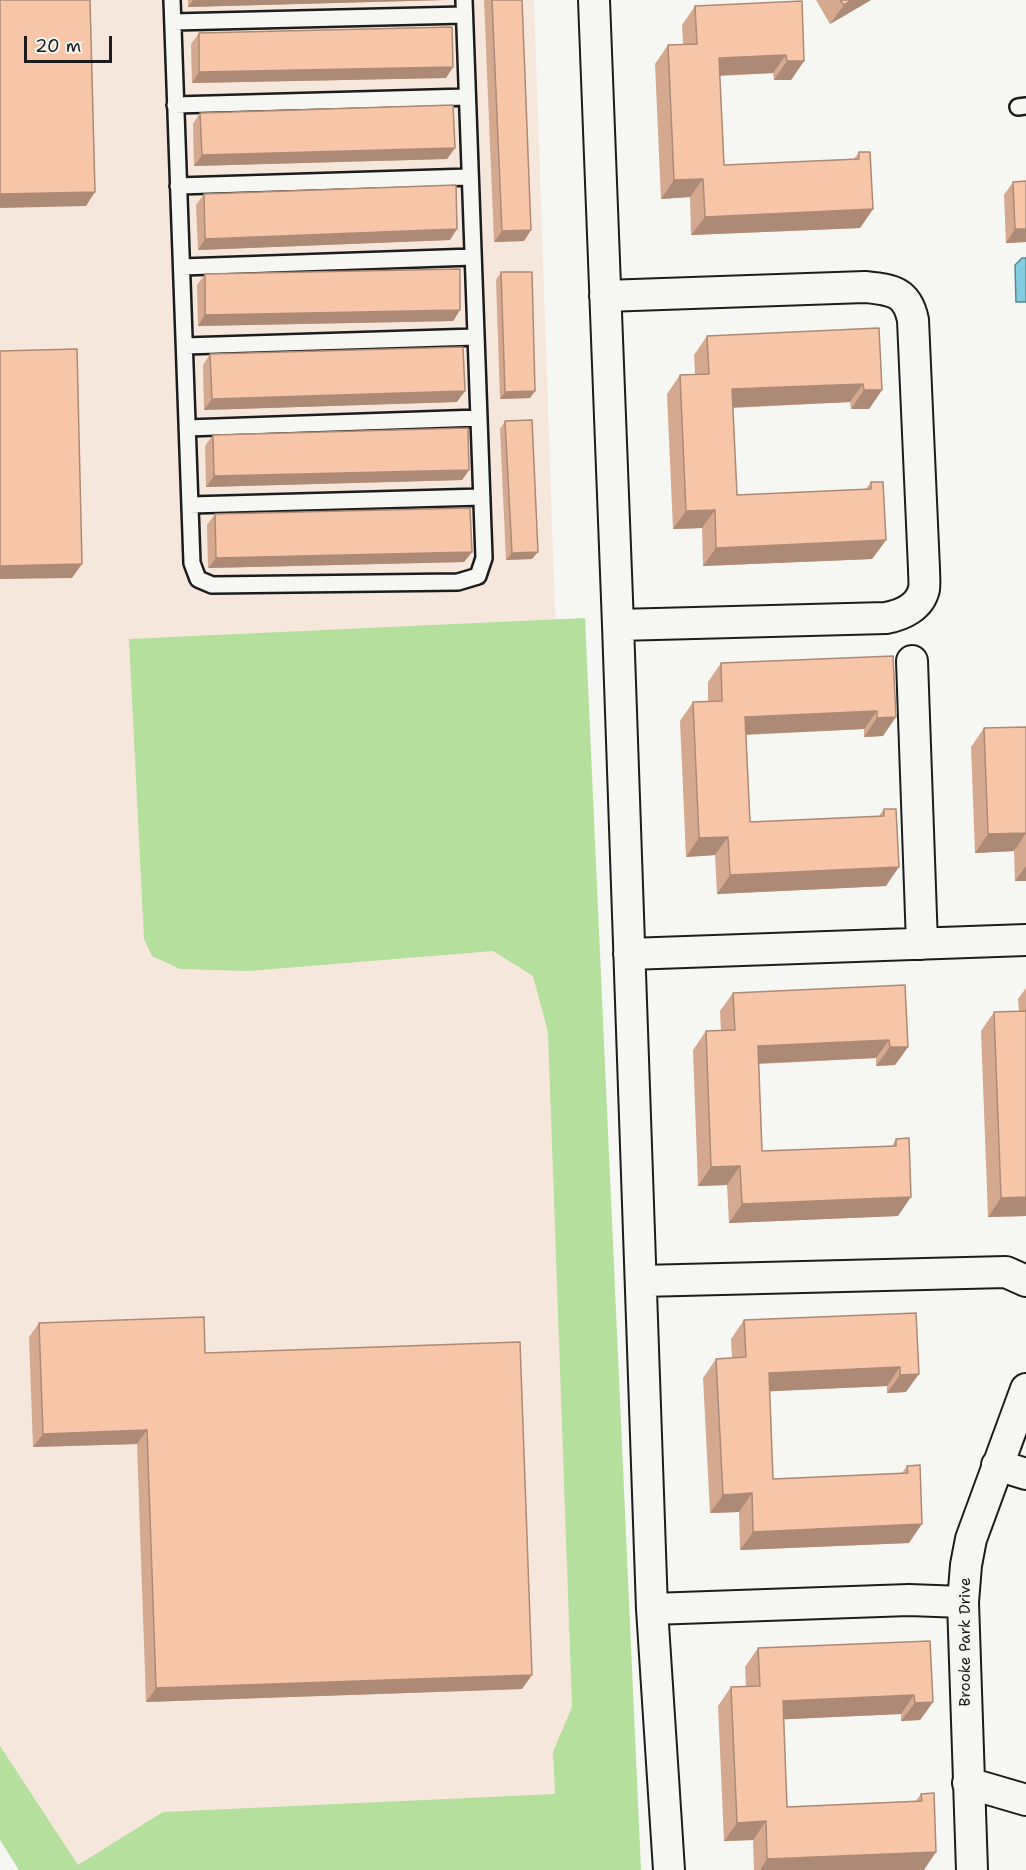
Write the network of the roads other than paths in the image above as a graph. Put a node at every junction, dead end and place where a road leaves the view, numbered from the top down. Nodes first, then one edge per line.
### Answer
1 (172, 0) edge
2 (594, 0) edge
3 (464, 8) edge
4 (172, 22) junction
5 (467, 97) junction
6 (176, 105) junction
7 (470, 177) junction
8 (178, 186) junction
9 (473, 257) junction
10 (182, 267) junction
11 (605, 296) junction
12 (476, 337) junction
13 (184, 346) junction
14 (479, 418) junction
15 (187, 428) junction
16 (482, 498) junction
17 (190, 505) junction
18 (618, 625) junction
19 (912, 661) dead end
20 (1026, 940) edge
21 (922, 944) junction
22 (629, 954) junction
23 (641, 1281) junction
24 (1026, 1281) edge
25 (1026, 1389) edge
26 (997, 1466) junction
27 (1026, 1474) edge
28 (963, 1602) junction
29 (652, 1608) junction
30 (968, 1783) junction
31 (1026, 1800) edge
32 (669, 1870) edge
33 (972, 1870) edge

1 - 4 lane
2 - 11 street
3 - 4 lane
3 - 5 lane
4 - 6 lane
5 - 6 lane
5 - 7 lane
6 - 8 lane
7 - 8 lane
7 - 9 lane
8 - 10 lane
9 - 10 lane
9 - 12 lane
10 - 13 lane
11 - 18 street
11 - 18 street
12 - 13 lane
12 - 14 lane
13 - 15 lane
14 - 15 lane
14 - 16 lane
15 - 17 lane
16 - 17 lane
16 - 17 lane
18 - 22 street
19 - 21 street
20 - 21 street
21 - 22 street
22 - 23 street
23 - 24 street
23 - 29 street
25 - 26 street, Brooke Park Drive
26 - 27 street
26 - 28 street, Brooke Park Drive
28 - 29 street
28 - 30 street, Brooke Park Drive
29 - 32 street
30 - 31 street
30 - 33 street, Brooke Park Drive

